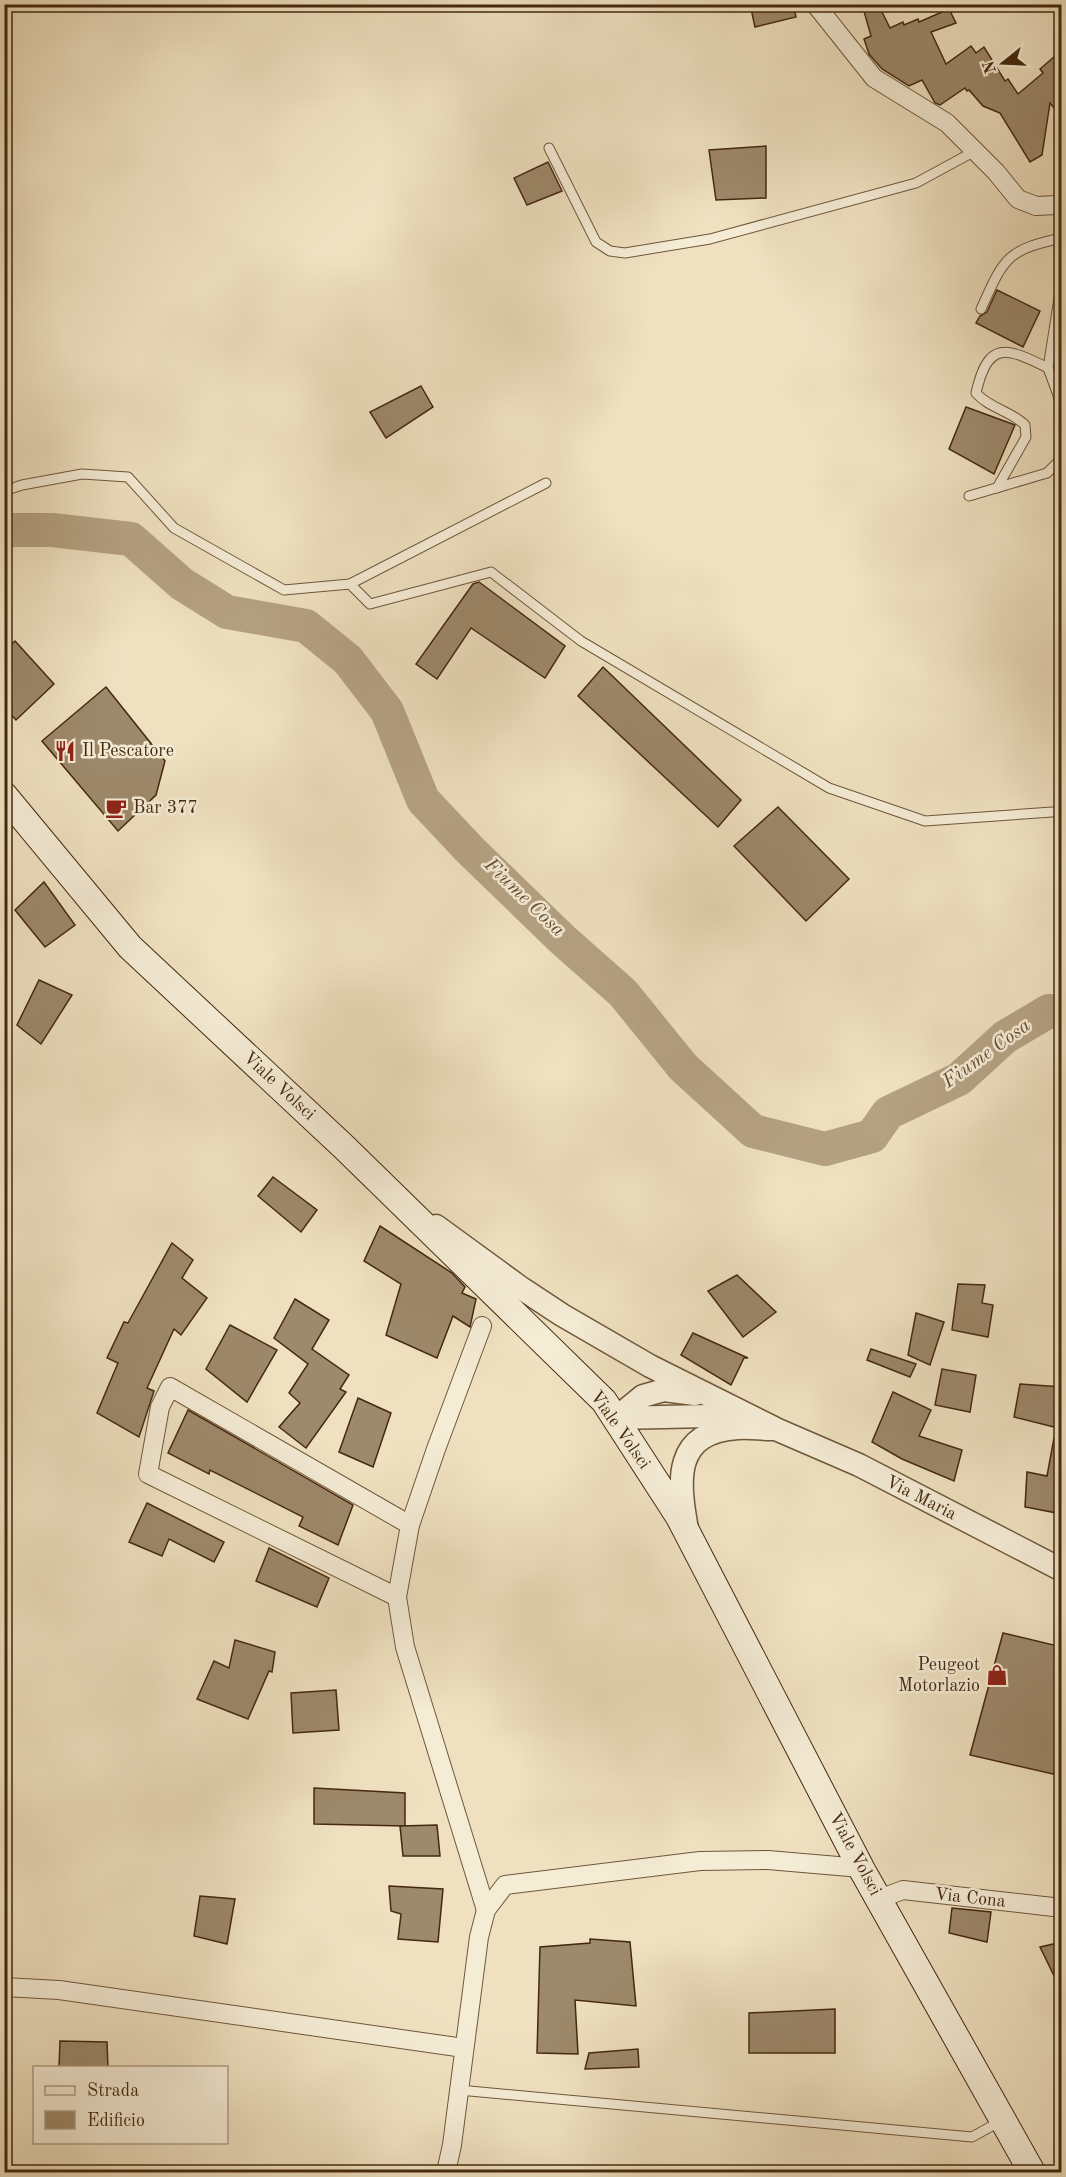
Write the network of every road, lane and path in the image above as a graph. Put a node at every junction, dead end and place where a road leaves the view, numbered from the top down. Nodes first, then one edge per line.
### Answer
1 (825, 9) edge
2 (549, 148) dead end
3 (975, 151) junction
4 (1062, 202) edge
5 (1062, 238) edge
6 (1062, 279) edge
7 (981, 309) dead end
8 (1048, 368) junction
9 (1062, 406) edge
10 (1062, 458) edge
11 (546, 483) dead end
12 (997, 488) junction
13 (4, 491) edge
14 (969, 496) dead end
15 (350, 584) junction
16 (4, 795) edge
17 (1052, 812) dead end
18 (404, 1205) junction
19 (482, 1326) dead end
20 (722, 1401) junction
21 (616, 1418) junction
22 (778, 1430) junction
23 (410, 1525) junction
24 (688, 1535) junction
25 (1062, 1570) edge
26 (397, 1597) junction
27 (861, 1868) junction
28 (879, 1899) junction
29 (1062, 1908) edge
30 (486, 1910) junction
31 (4, 1987) edge
32 (464, 2048) junction
33 (459, 2090) junction
34 (1003, 2120) junction
35 (446, 2172) edge
36 (1032, 2172) edge

1 - 3 street
2 - 3 lane
3 - 4 street
5 - 7 lane
6 - 8 lane
8 - 9 lane
8 - 12 lane
10 - 12 lane
11 - 15 lane
12 - 14 lane
13 - 15 lane
15 - 17 lane
16 - 18 main road, Viale Volsci
18 - 20 street
18 - 21 main road, Viale Volsci
19 - 23 street
20 - 21 street
20 - 22 street
21 - 22 street
21 - 24 main road, Viale Volsci
22 - 24 street
22 - 25 street, Via Maria
23 - 26 street
23 - 26 street
24 - 27 main road, Viale Volsci
26 - 30 street
27 - 28 main road, Viale Volsci
27 - 30 street
28 - 29 street, Via Cona
28 - 34 main road, Viale Volsci
30 - 32 street
31 - 32 street
32 - 33 street
33 - 34 lane
33 - 35 street
34 - 36 main road, Viale Volsci

